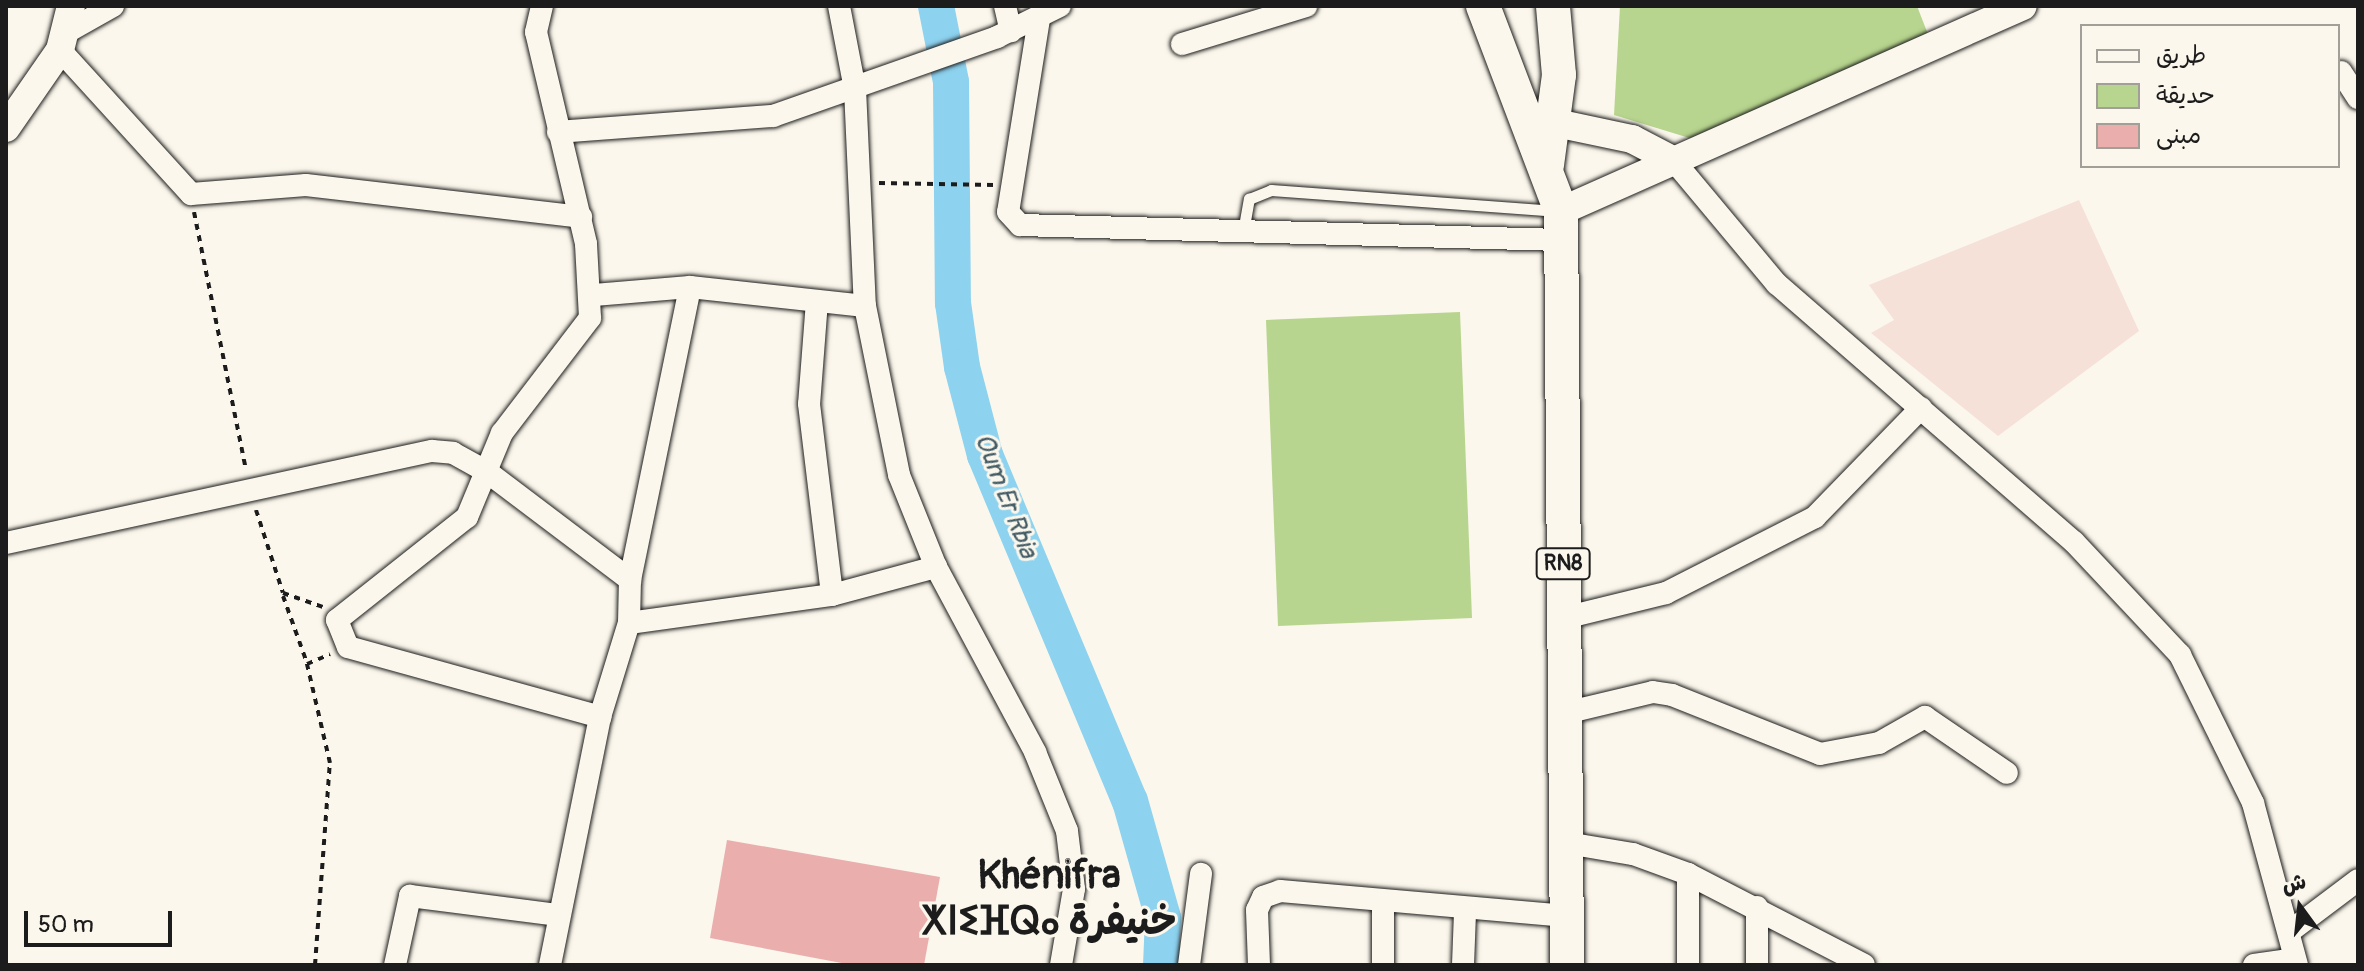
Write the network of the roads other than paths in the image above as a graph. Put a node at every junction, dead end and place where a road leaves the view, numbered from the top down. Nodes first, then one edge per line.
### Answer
1 (113, 6) edge
2 (542, 6) edge
3 (839, 6) edge
4 (1005, 6) edge
5 (1060, 6) edge
6 (1306, 6) edge
7 (1483, 6) edge
8 (1553, 6) edge
9 (2023, 6) edge
10 (1039, 19) junction
11 (66, 29) edge
12 (1004, 34) junction
13 (1182, 44) dead end
14 (2341, 72) dead end
15 (855, 89) junction
16 (2358, 98) edge
17 (1556, 123) junction
18 (6, 128) edge
19 (558, 132) junction
20 (1674, 161) junction
21 (1547, 165) junction
22 (581, 217) junction
23 (1562, 226) junction
24 (1242, 233) junction
25 (690, 287) junction
26 (594, 295) junction
27 (817, 301) junction
28 (865, 306) junction
29 (1921, 408) junction
30 (486, 471) junction
31 (6, 543) edge
32 (936, 567) junction
33 (630, 580) junction
34 (832, 595) junction
35 (1564, 618) junction
36 (629, 623) junction
37 (1565, 713) junction
38 (600, 717) junction
39 (2007, 773) dead end
40 (1567, 843) junction
41 (1201, 874) dead end
42 (1688, 874) junction
43 (2358, 880) edge
44 (1383, 901) junction
45 (1757, 907) junction
46 (1465, 912) junction
47 (559, 915) junction
48 (1567, 916) junction
49 (2289, 932) junction
50 (2296, 962) edge
51 (1861, 964) edge
52 (395, 965) edge
53 (550, 965) edge
54 (1061, 965) edge
55 (1189, 965) edge
56 (1259, 965) edge
57 (1383, 965) edge
58 (1463, 965) edge
59 (1567, 965) edge
60 (1688, 965) edge
61 (1757, 965) edge
62 (2254, 965) edge

1 - 11 street
2 - 19 street
3 - 15 street
4 - 12 street
5 - 10 street
6 - 13 street
7 - 21 main road, RN8
8 - 17 main road, RN8
9 - 20 street
10 - 12 street
10 - 24 street
11 - 18 street
11 - 22 street
12 - 15 street
14 - 16 street
15 - 19 street
15 - 28 street
17 - 20 street
17 - 21 main road, RN8
19 - 22 street
20 - 23 street
20 - 29 street
21 - 23 main road, RN8
22 - 26 street
23 - 24 street
23 - 24 lane
23 - 35 main road, RN8
25 - 26 street
25 - 27 street
25 - 33 street
26 - 30 street
27 - 28 street
27 - 34 street
28 - 32 street
29 - 35 street
29 - 49 street
30 - 31 street
30 - 33 street
30 - 38 street
32 - 34 street
32 - 54 street
33 - 36 street
34 - 36 street
35 - 37 main road, RN8
36 - 38 street
37 - 39 street
37 - 40 main road, RN8
38 - 47 street
40 - 42 street
40 - 48 main road, RN8
41 - 55 street
42 - 45 street
42 - 60 street
43 - 49 street
44 - 46 street
44 - 56 street
44 - 57 street
45 - 51 street
45 - 61 street
46 - 48 street
46 - 58 street
47 - 52 street
47 - 53 street
48 - 59 main road, RN8
49 - 50 street
50 - 62 street

